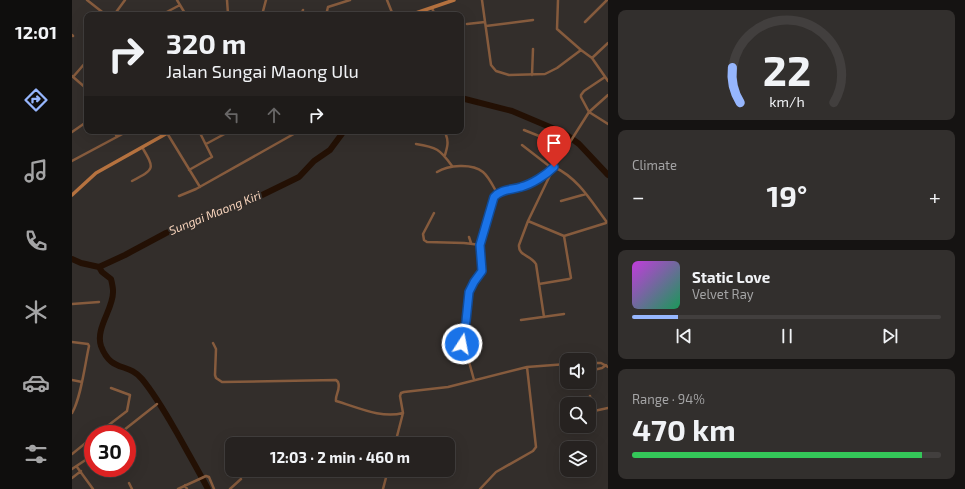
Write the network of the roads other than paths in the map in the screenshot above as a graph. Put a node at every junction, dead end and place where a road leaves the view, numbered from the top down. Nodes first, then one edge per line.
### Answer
1 (87, 0) edge
2 (125, 0) edge
3 (177, 0) edge
4 (227, 0) edge
5 (266, 0) edge
6 (350, 0) edge
7 (388, 0) edge
8 (454, 0) edge
9 (482, 0) edge
10 (558, 0) edge
11 (607, 0) edge
12 (180, 5) junction
13 (432, 8) junction
14 (102, 12) edge
15 (116, 12) edge
16 (167, 12) edge
17 (184, 12) edge
18 (228, 12) edge
19 (263, 12) edge
20 (327, 12) edge
21 (392, 12) edge
22 (419, 12) edge
23 (434, 12) edge
24 (533, 20) dead end
25 (485, 22) junction
26 (585, 22) dead end
27 (467, 24) dead end
28 (486, 26) junction
29 (608, 43) edge
30 (533, 49) dead end
31 (581, 50) junction
32 (592, 58) junction
33 (84, 64) edge
34 (532, 75) junction
35 (72, 77) edge
36 (605, 78) junction
37 (608, 81) edge
38 (84, 87) edge
39 (608, 95) edge
40 (589, 112) junction
41 (84, 124) edge
42 (608, 124) edge
43 (524, 130) dead end
44 (72, 132) edge
45 (116, 134) edge
46 (122, 134) edge
47 (165, 134) edge
48 (168, 134) edge
49 (201, 134) edge
50 (224, 134) edge
51 (294, 134) edge
52 (446, 135) dead end
53 (117, 137) junction
54 (206, 144) junction
55 (416, 144) dead end
56 (522, 145) dead end
57 (142, 147) junction
58 (564, 151) junction
59 (445, 155) junction
60 (72, 161) edge
61 (452, 166) junction
62 (553, 168) junction
63 (189, 170) junction
64 (437, 172) dead end
65 (132, 181) dead end
66 (200, 187) junction
67 (497, 193) junction
68 (586, 194) junction
69 (72, 195) edge
70 (179, 196) dead end
71 (561, 201) dead end
72 (434, 213) dead end
73 (528, 221) junction
74 (564, 236) junction
75 (469, 237) dead end
76 (471, 243) junction
77 (480, 245) junction
78 (539, 284) junction
79 (99, 302) dead end
80 (72, 304) edge
81 (564, 314) dead end
82 (544, 317) junction
83 (521, 320) dead end
84 (72, 342) edge
85 (212, 343) dead end
86 (596, 363) edge
87 (560, 365) edge
88 (607, 366) edge
89 (527, 367) junction
90 (596, 369) edge
91 (72, 380) edge
92 (474, 380) junction
93 (82, 382) junction
94 (111, 388) dead end
95 (590, 396) dead end
96 (157, 404) dead end
97 (608, 408) edge
98 (72, 413) edge
99 (403, 413) junction
100 (108, 425) edge
101 (130, 425) edge
102 (397, 437) edge
103 (84, 444) edge
104 (72, 454) edge
105 (84, 462) edge
106 (77, 467) junction
107 (72, 469) edge
108 (80, 471) junction
109 (386, 477) edge
110 (72, 478) edge
111 (241, 479) dead end
112 (129, 483) dead end
113 (185, 485) junction
114 (93, 489) edge
115 (132, 489) edge
116 (178, 489) edge
117 (187, 489) edge
118 (214, 489) edge
119 (230, 489) edge
120 (383, 489) edge
121 (480, 489) edge

1 - 14 street
2 - 15 street
3 - 12 street
4 - 18 street
5 - 19 street
6 - 20 street
7 - 21 street
8 - 13 main road
9 - 25 street
10 - 31 street
11 - 26 street
12 - 16 street
12 - 17 street
13 - 22 main road
13 - 23 street
24 - 28 street
25 - 27 street
25 - 28 street
28 - 34 street
29 - 32 street
30 - 34 street
31 - 32 street
31 - 34 street
32 - 36 street
33 - 35 street
35 - 38 street
36 - 37 street
36 - 40 street
39 - 40 street
40 - 42 street
40 - 58 street
41 - 44 street
43 - 58 street
45 - 53 street
46 - 53 street
47 - 57 main road
48 - 63 street
49 - 54 street
50 - 54 street
51 - 66 street
52 - 59 street
53 - 60 street
54 - 63 street
55 - 59 street
56 - 62 street
57 - 65 street
57 - 69 main road
58 - 62 street
59 - 61 street
61 - 64 street
61 - 67 street
62 - 67 street
62 - 68 street
62 - 73 street
63 - 66 street
66 - 70 street
67 - 77 street
68 - 71 street
68 - 74 street
72 - 76 street
73 - 74 street
73 - 78 street
74 - 78 street
75 - 76 street
76 - 77 street
77 - 92 street
78 - 82 street
79 - 80 street
81 - 82 street
82 - 83 street
84 - 93 street
85 - 99 street
86 - 88 street
87 - 89 street
88 - 90 street
89 - 92 street
89 - 121 street
91 - 93 street
92 - 99 street
93 - 98 street
94 - 100 street
95 - 97 street
96 - 101 street
99 - 102 street
103 - 104 street
105 - 106 street
106 - 107 street
106 - 108 street
108 - 110 street
108 - 114 street
109 - 120 street
111 - 119 street
112 - 115 street
113 - 116 street
113 - 117 street
113 - 118 street

